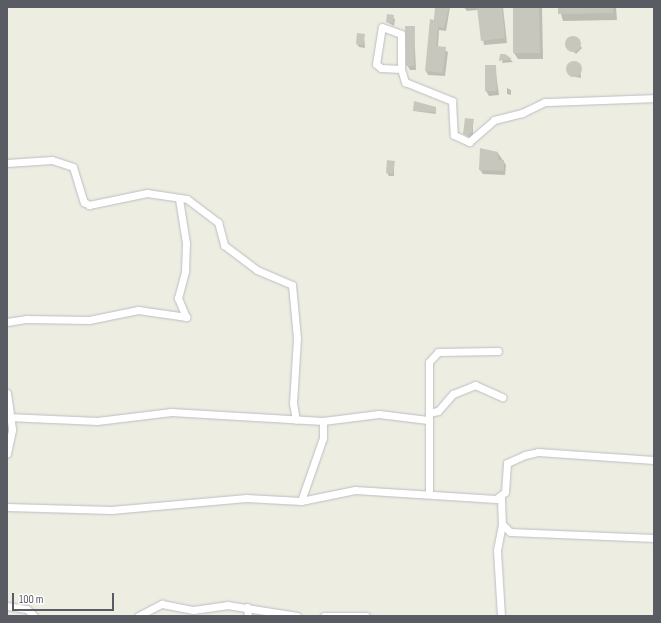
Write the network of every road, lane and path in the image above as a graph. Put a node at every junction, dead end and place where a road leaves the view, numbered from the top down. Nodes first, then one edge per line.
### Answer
1 (401, 69) junction
2 (654, 98) edge
3 (7, 163) edge
4 (179, 199) junction
5 (7, 322) edge
6 (498, 351) dead end
7 (7, 393) edge
8 (502, 397) dead end
9 (429, 417) junction
10 (9, 418) edge
11 (296, 420) junction
12 (323, 421) junction
13 (7, 453) edge
14 (654, 460) edge
15 (429, 494) junction
16 (500, 498) junction
17 (301, 501) junction
18 (7, 507) edge
19 (502, 524) junction
20 (654, 538) edge
21 (7, 606) edge
22 (247, 607) junction
23 (34, 616) edge
24 (138, 616) edge
25 (248, 616) edge
26 (297, 616) edge
27 (324, 616) edge
28 (366, 616) edge
29 (501, 616) edge

1 - 1 street
1 - 2 street
3 - 4 street
4 - 5 street
4 - 11 street
6 - 9 street
7 - 10 street
8 - 9 street
9 - 12 street
9 - 15 street
10 - 11 street
10 - 13 street
11 - 12 street
12 - 17 street
14 - 16 street
15 - 16 street
15 - 17 street
16 - 19 street
17 - 18 street
19 - 20 street
19 - 29 street
21 - 23 street
22 - 24 street
22 - 25 street
22 - 26 street
27 - 28 street

